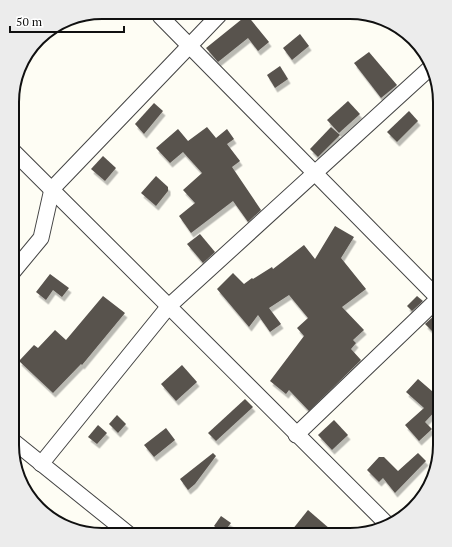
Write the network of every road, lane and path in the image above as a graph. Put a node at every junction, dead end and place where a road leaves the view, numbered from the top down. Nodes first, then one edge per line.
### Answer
1 (163, 19) edge
2 (215, 19) edge
3 (189, 45) junction
4 (427, 71) edge
5 (19, 157) edge
6 (316, 172) junction
7 (52, 189) junction
8 (19, 265) edge
9 (433, 292) edge
10 (433, 304) edge
11 (169, 306) junction
12 (296, 435) junction
13 (19, 446) edge
14 (41, 464) junction
15 (384, 521) edge
16 (121, 528) edge

1 - 3 street
2 - 3 street
3 - 6 street
3 - 7 street
4 - 6 street
5 - 7 street
6 - 9 street
6 - 11 street
7 - 8 street
7 - 11 street
10 - 12 street
11 - 12 street
11 - 14 street
12 - 15 street
13 - 14 street
14 - 16 street

